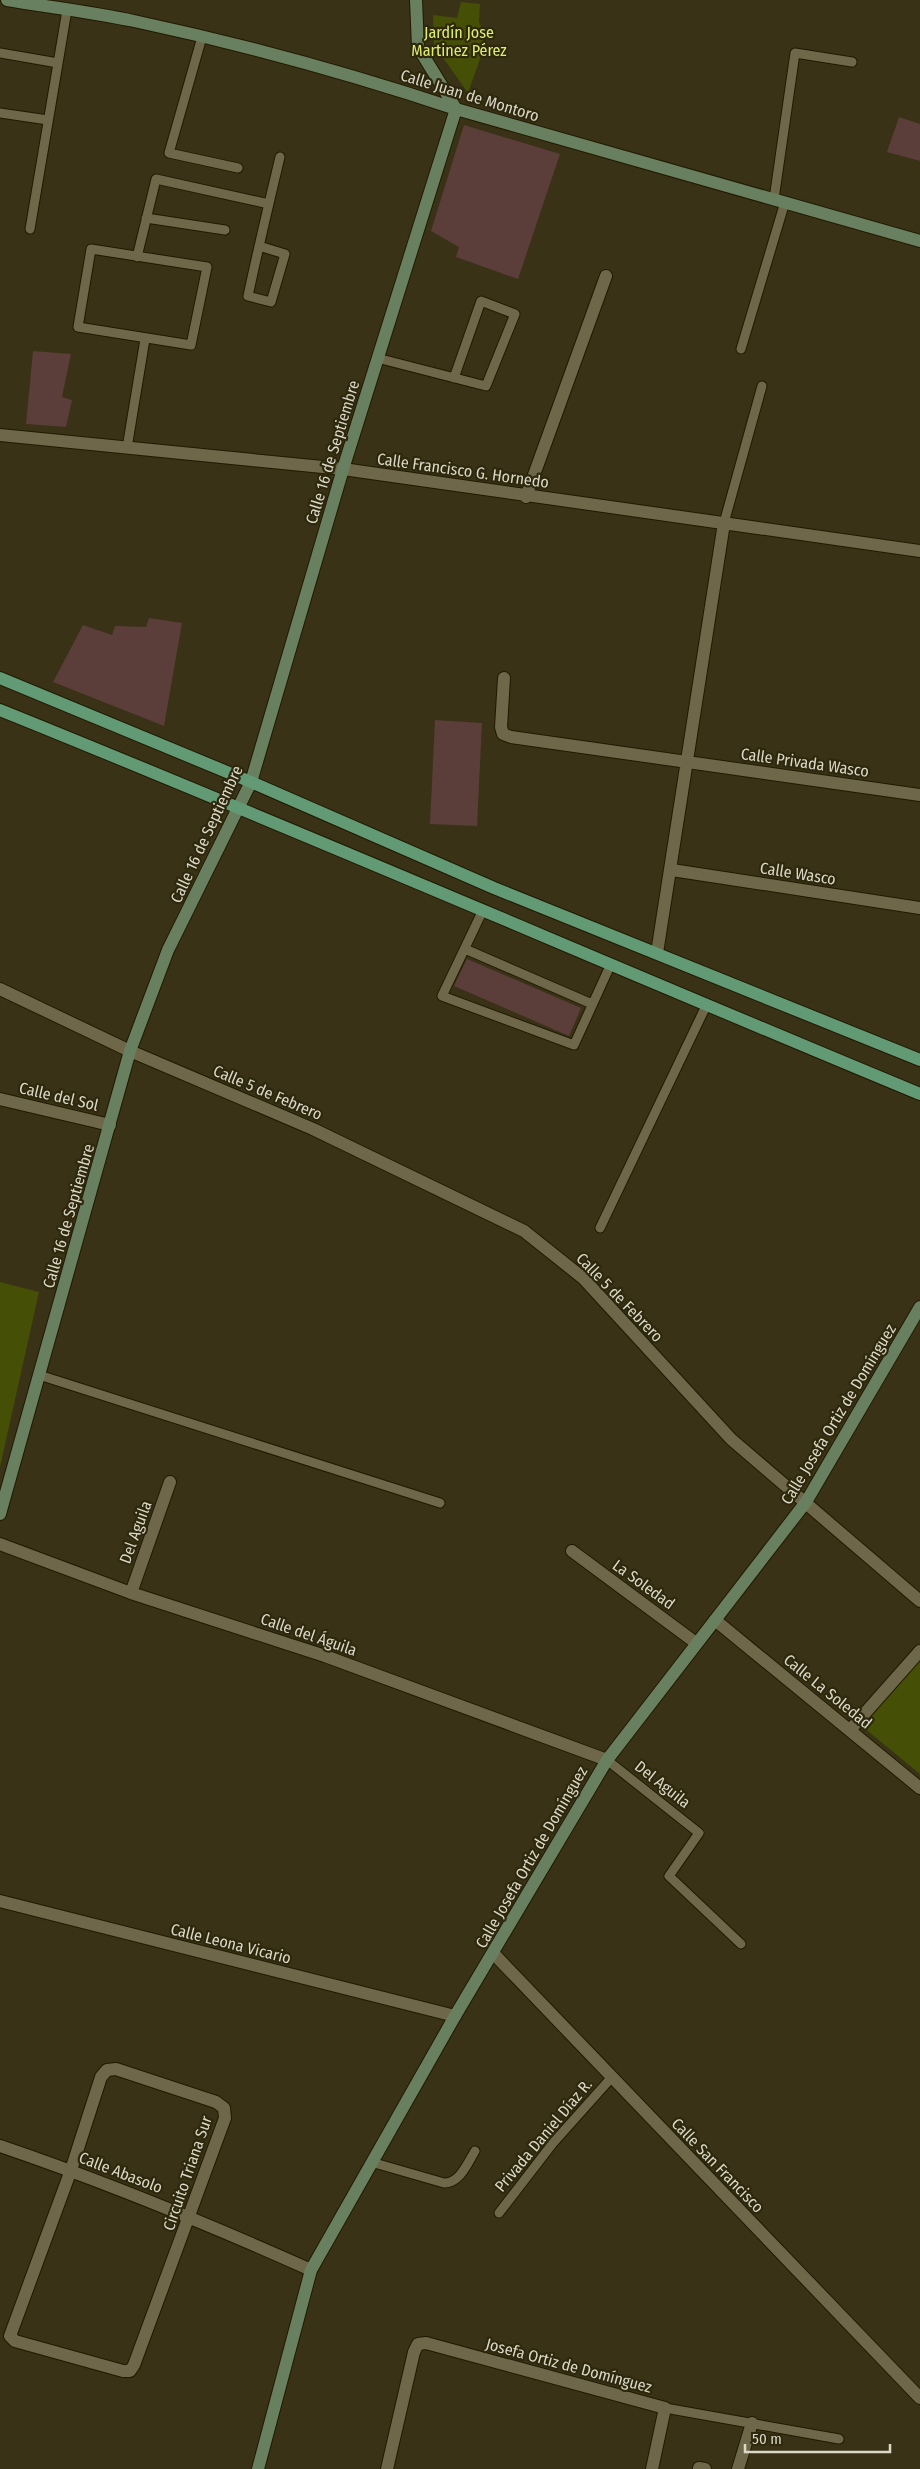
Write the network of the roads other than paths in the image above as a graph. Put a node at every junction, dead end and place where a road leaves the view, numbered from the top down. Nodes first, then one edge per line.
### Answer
1 (7, 0) edge
2 (416, 0) edge
3 (66, 10) junction
4 (202, 37) junction
5 (0, 53) edge
6 (852, 62) dead end
7 (58, 63) junction
8 (456, 109) junction
9 (0, 113) edge
10 (48, 120) junction
11 (280, 157) dead end
12 (238, 168) dead end
13 (779, 201) junction
14 (269, 204) junction
15 (146, 218) junction
16 (30, 229) dead end
17 (226, 230) dead end
18 (920, 240) edge
19 (259, 246) junction
20 (137, 256) junction
21 (606, 276) dead end
22 (145, 338) junction
23 (741, 350) dead end
24 (378, 358) junction
25 (454, 378) junction
26 (762, 386) dead end
27 (0, 435) edge
28 (127, 448) junction
29 (343, 469) junction
30 (526, 496) junction
31 (724, 523) junction
32 (920, 552) edge
33 (0, 678) edge
34 (504, 678) dead end
35 (0, 710) edge
36 (686, 762) junction
37 (251, 782) junction
38 (920, 794) edge
39 (240, 807) junction
40 (672, 870) junction
41 (920, 908) edge
42 (483, 910) junction
43 (464, 949) junction
44 (657, 954) junction
45 (610, 966) junction
46 (0, 989) edge
47 (592, 1004) junction
48 (706, 1006) junction
49 (130, 1051) junction
50 (920, 1060) edge
51 (920, 1094) edge
52 (0, 1100) edge
53 (110, 1125) junction
54 (600, 1228) dead end
55 (920, 1307) edge
56 (39, 1375) junction
57 (170, 1482) dead end
58 (806, 1502) junction
59 (440, 1503) dead end
60 (0, 1514) edge
61 (0, 1544) edge
62 (572, 1551) dead end
63 (131, 1593) junction
64 (920, 1600) edge
65 (716, 1620) junction
66 (696, 1643) junction
67 (920, 1652) edge
68 (850, 1730) junction
69 (607, 1760) junction
70 (920, 1788) edge
71 (0, 1901) edge
72 (741, 1944) dead end
73 (493, 1954) junction
74 (455, 2016) junction
75 (612, 2077) junction
76 (0, 2146) edge
77 (475, 2151) dead end
78 (371, 2162) junction
79 (71, 2170) junction
80 (499, 2212) dead end
81 (190, 2216) junction
82 (310, 2270) junction
83 (920, 2398) edge
84 (665, 2408) junction
85 (752, 2423) junction
86 (840, 2439) dead end
87 (258, 2469) edge
88 (387, 2469) edge
89 (652, 2469) edge
90 (738, 2469) edge

1 - 3 street, Calle Juan de Montoro
2 - 8 street
3 - 4 street, Calle Juan de Montoro
3 - 7 lane
4 - 8 street, Calle Juan de Montoro
4 - 12 lane
5 - 7 lane
6 - 13 lane
7 - 10 lane
8 - 13 street, Calle Juan de Montoro
8 - 24 street, Calle 16 de Septiembre
9 - 10 lane
10 - 16 lane
11 - 14 lane
13 - 18 street, Calle Juan de Montoro
13 - 23 lane
14 - 15 lane
14 - 19 lane
15 - 17 lane
15 - 20 lane
19 - 19 lane
20 - 22 lane
20 - 22 lane
21 - 30 street
22 - 28 lane
24 - 25 lane
24 - 29 street, Calle 16 de Septiembre
25 - 25 lane
26 - 31 lane
27 - 28 street, Calle Francisco G. Hornedo
28 - 29 street, Calle Francisco G. Hornedo
29 - 30 street, Calle Francisco G. Hornedo
29 - 37 street, Calle 16 de Septiembre
30 - 31 street, Calle Francisco G. Hornedo
31 - 32 street, Calle Francisco G. Hornedo
31 - 36 street
33 - 37 main road
34 - 36 street
35 - 39 main road
36 - 38 street, Calle Privada Wasco
36 - 40 street
37 - 39 street, Calle 16 de Septiembre
37 - 44 main road
39 - 42 main road
39 - 49 street, Calle 16 de Septiembre
40 - 41 street, Calle Wasco
40 - 44 street
42 - 43 lane
42 - 45 main road
43 - 47 lane
43 - 47 lane
44 - 50 main road
45 - 47 lane
45 - 48 main road
46 - 49 street, Calle 5 de Febrero
48 - 51 main road
48 - 54 lane
49 - 53 street, Calle 16 de Septiembre
49 - 58 street, Calle 5 de Febrero
52 - 53 street, Calle del Sol
53 - 56 street, Calle 16 de Septiembre
55 - 58 street, Calle Josefa Ortiz de Domínguez
56 - 59 lane
56 - 60 street, Calle 16 de Septiembre
57 - 63 street, Del Aguila
58 - 64 street, Calle 5 de Febrero
58 - 65 street, Calle Josefa Ortiz de Domínguez
61 - 63 street, Calle del Águila
62 - 66 street, La Soledad
63 - 69 street, Calle del Águila
65 - 66 street, Calle Josefa Ortiz de Domínguez
65 - 68 street, Calle La Soledad
66 - 69 street, Calle Josefa Ortiz de Domínguez
67 - 68 street
68 - 70 street, Calle La Soledad
69 - 72 lane, Del Aguila
69 - 73 street, Calle Josefa Ortiz de Domínguez
71 - 74 street, Calle Leona Vicario
73 - 74 street, Calle Josefa Ortiz de Domínguez
73 - 75 street, Calle San Francisco
74 - 78 street, Calle Josefa Ortiz de Domínguez
75 - 80 lane, Privada Daniel Díaz R.
75 - 83 street, Calle San Francisco
76 - 79 street, Calle Abasolo
77 - 78 lane
78 - 82 street, Calle Josefa Ortiz de Domínguez
79 - 81 street, Calle Abasolo
79 - 81 street, Circuito Triana Sur
79 - 81 street, Circuito Triana Sur
81 - 82 street, Calle Abasolo
82 - 87 street, Calle Josefa Ortiz de Domínguez
84 - 85 lane, Josefa Ortiz de Domínguez
84 - 88 street, Josefa Ortiz de Domínguez
84 - 89 street
85 - 86 lane, Josefa Ortiz de Domínguez
85 - 90 street

